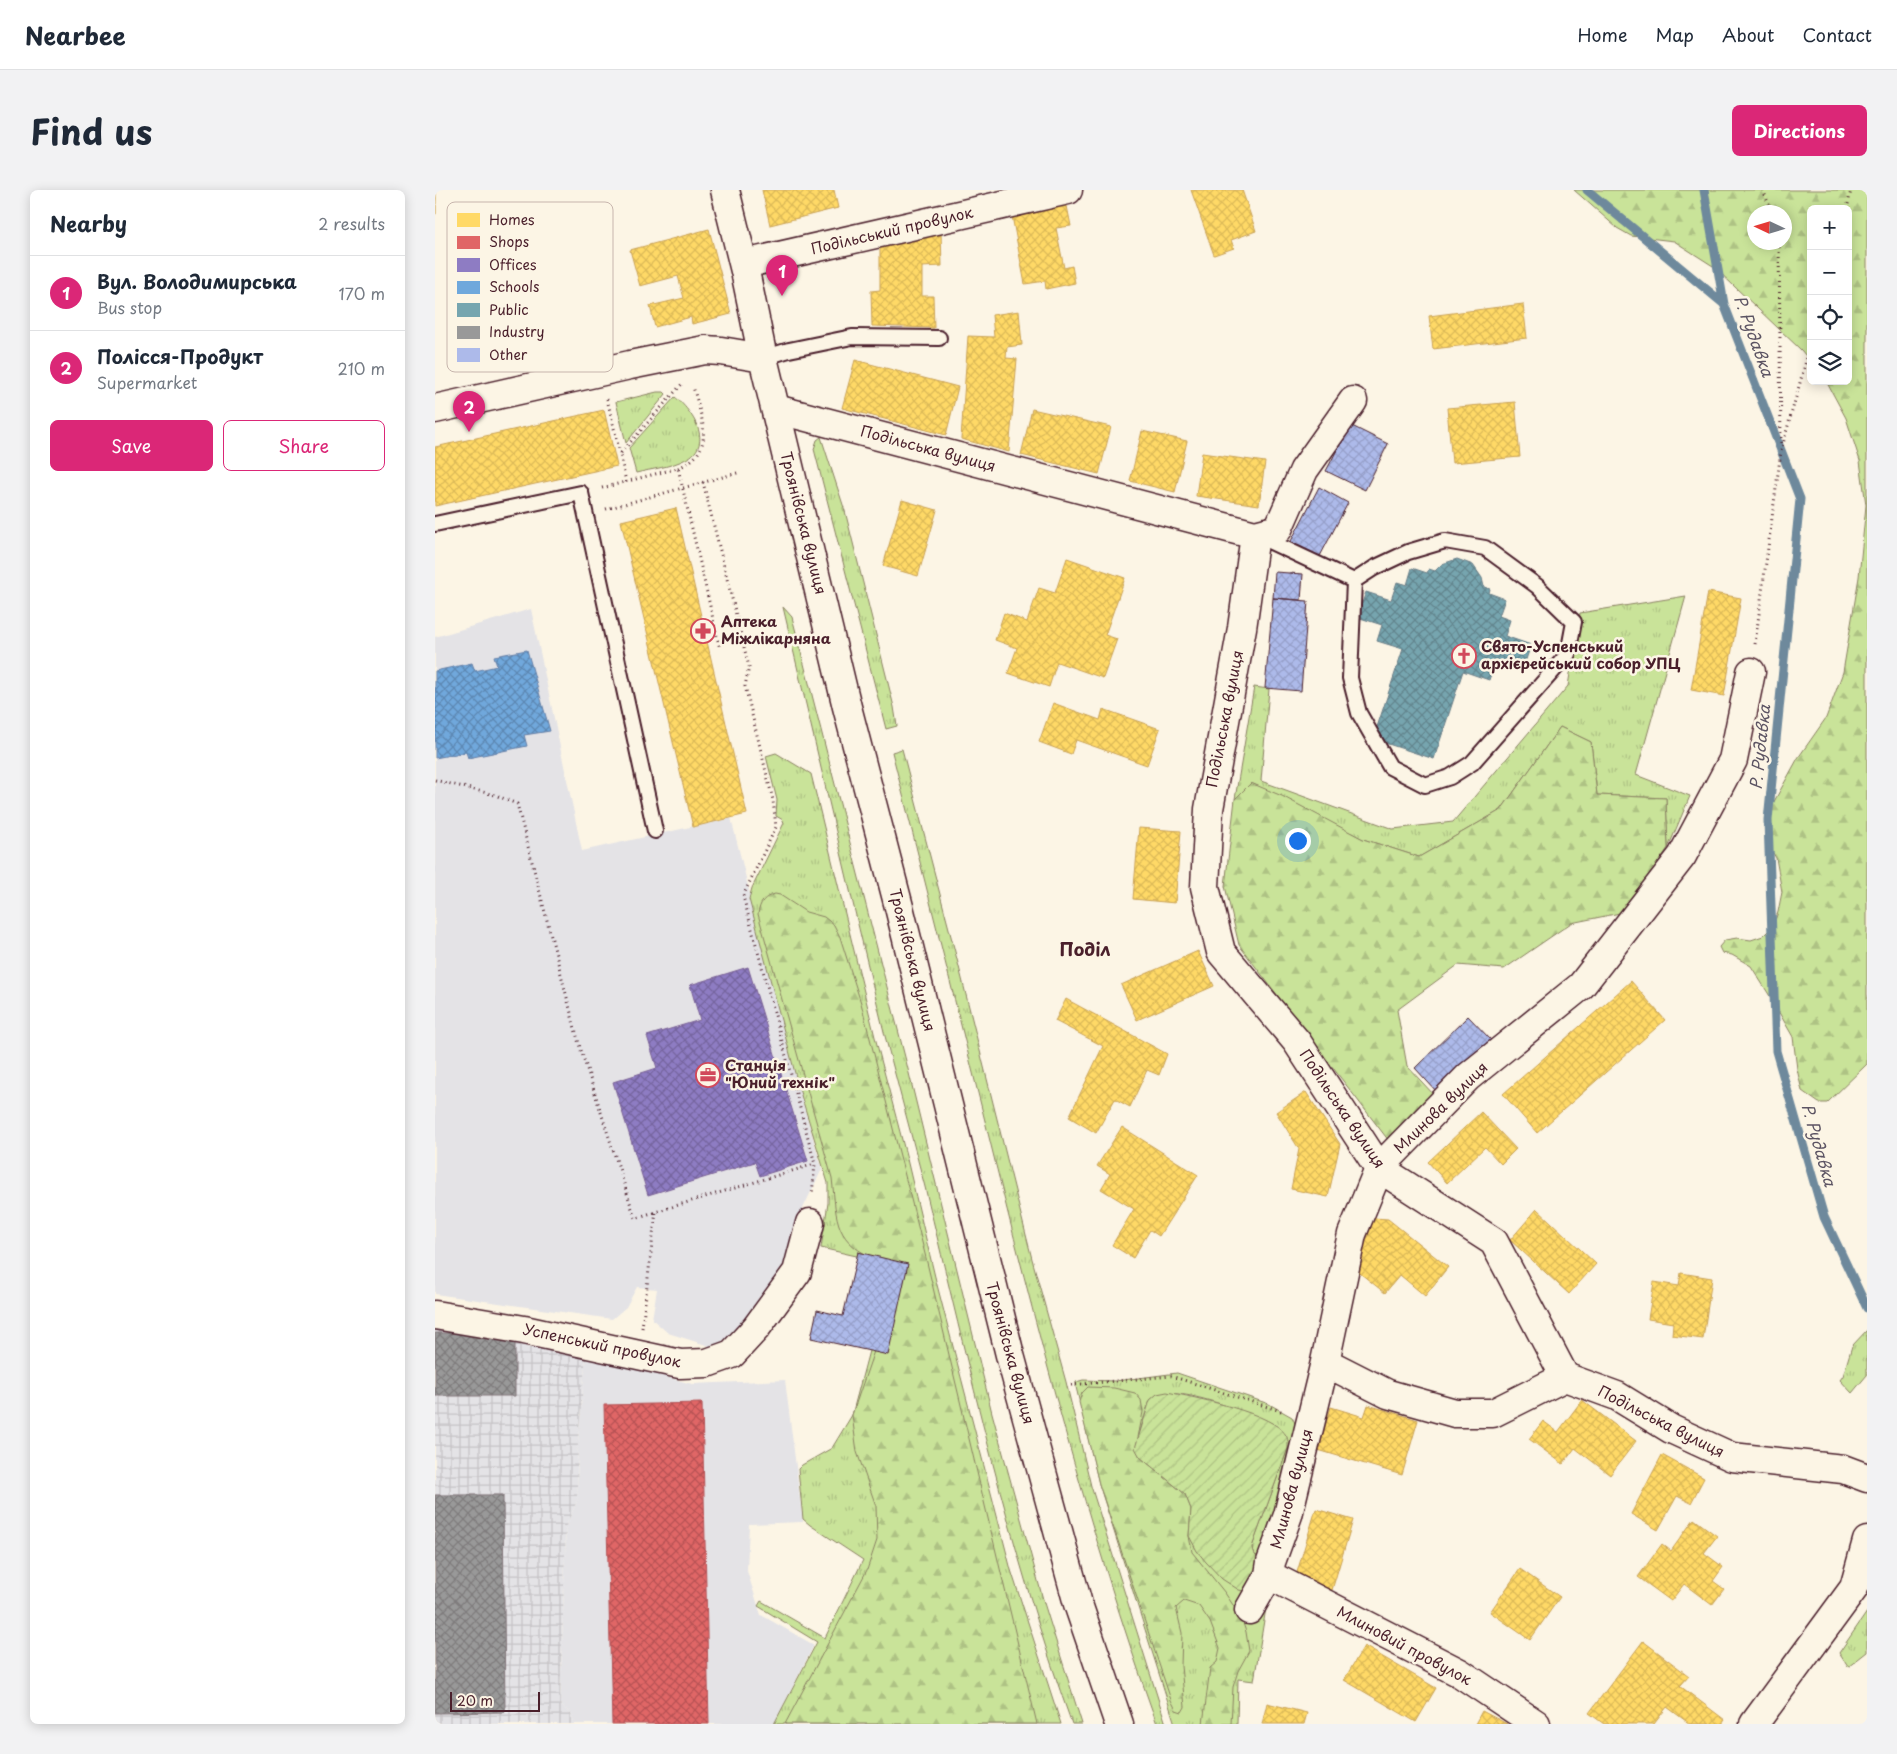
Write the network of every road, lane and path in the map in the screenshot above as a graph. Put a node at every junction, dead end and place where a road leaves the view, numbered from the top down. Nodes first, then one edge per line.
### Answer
1 (725, 190) edge
2 (1068, 190) edge
3 (1763, 190) edge
4 (1851, 190) edge
5 (1769, 205) edge
6 (1848, 205) edge
7 (1779, 250) edge
8 (744, 264) junction
9 (939, 338) dead end
10 (1807, 357) edge
11 (763, 358) junction
12 (613, 369) edge
13 (599, 372) edge
14 (683, 383) dead end
15 (693, 386) dead end
16 (607, 397) dead end
17 (1353, 401) dead end
18 (435, 409) edge
19 (775, 409) junction
20 (1781, 451) junction
21 (620, 454) junction
22 (678, 468) junction
23 (741, 472) dead end
24 (703, 482) junction
25 (683, 488) junction
26 (586, 514) junction
27 (435, 524) edge
28 (1255, 535) junction
29 (1354, 580) junction
30 (721, 649) dead end
31 (1751, 672) joint
32 (435, 780) edge
33 (655, 831) dead end
34 (815, 1164) junction
35 (1379, 1168) junction
36 (656, 1212) junction
37 (810, 1223) joint
38 (435, 1315) edge
39 (639, 1355) junction
40 (1325, 1362) junction
41 (1565, 1377) junction
42 (1071, 1385) dead end
43 (1311, 1417) junction
44 (1867, 1478) edge
45 (1867, 1541) edge
46 (1269, 1575) junction
47 (1249, 1610) dead end
48 (1119, 1724) edge
49 (1536, 1724) edge
50 (1754, 1724) edge

1 - 8 street, Троянівська вулиця
2 - 8 street, Подільський провулок
3 - 5 path
4 - 6 path
7 - 20 path
8 - 11 street, Троянівська вулиця
9 - 11 lane
10 - 20 path
11 - 12 street
11 - 19 street, Троянівська вулиця
13 - 18 street
14 - 21 path
15 - 22 path
16 - 21 path
17 - 28 street
19 - 28 street, Подільська вулиця
19 - 48 street, Троянівська вулиця
20 - 31 path
21 - 22 path
22 - 25 path
23 - 24 path
24 - 25 path
24 - 34 path
25 - 26 path
25 - 30 path
26 - 27 lane
26 - 33 lane
28 - 29 lane
28 - 35 street, Подільська вулиця
29 - 29 lane
31 - 35 street, Млинова вулиця
32 - 36 path
34 - 36 path
34 - 37 path
35 - 40 street, Млинова вулиця
35 - 41 street, Подільська вулиця
36 - 39 path
37 - 39 street, Успенський провулок
38 - 39 street, Успенський провулок
40 - 41 street
40 - 43 street, Млинова вулиця
41 - 44 street, Подільська вулиця
42 - 43 path
43 - 46 street, Млинова вулиця
45 - 50 street
46 - 47 street, Млинова вулиця
46 - 49 street, Млиновий провулок

